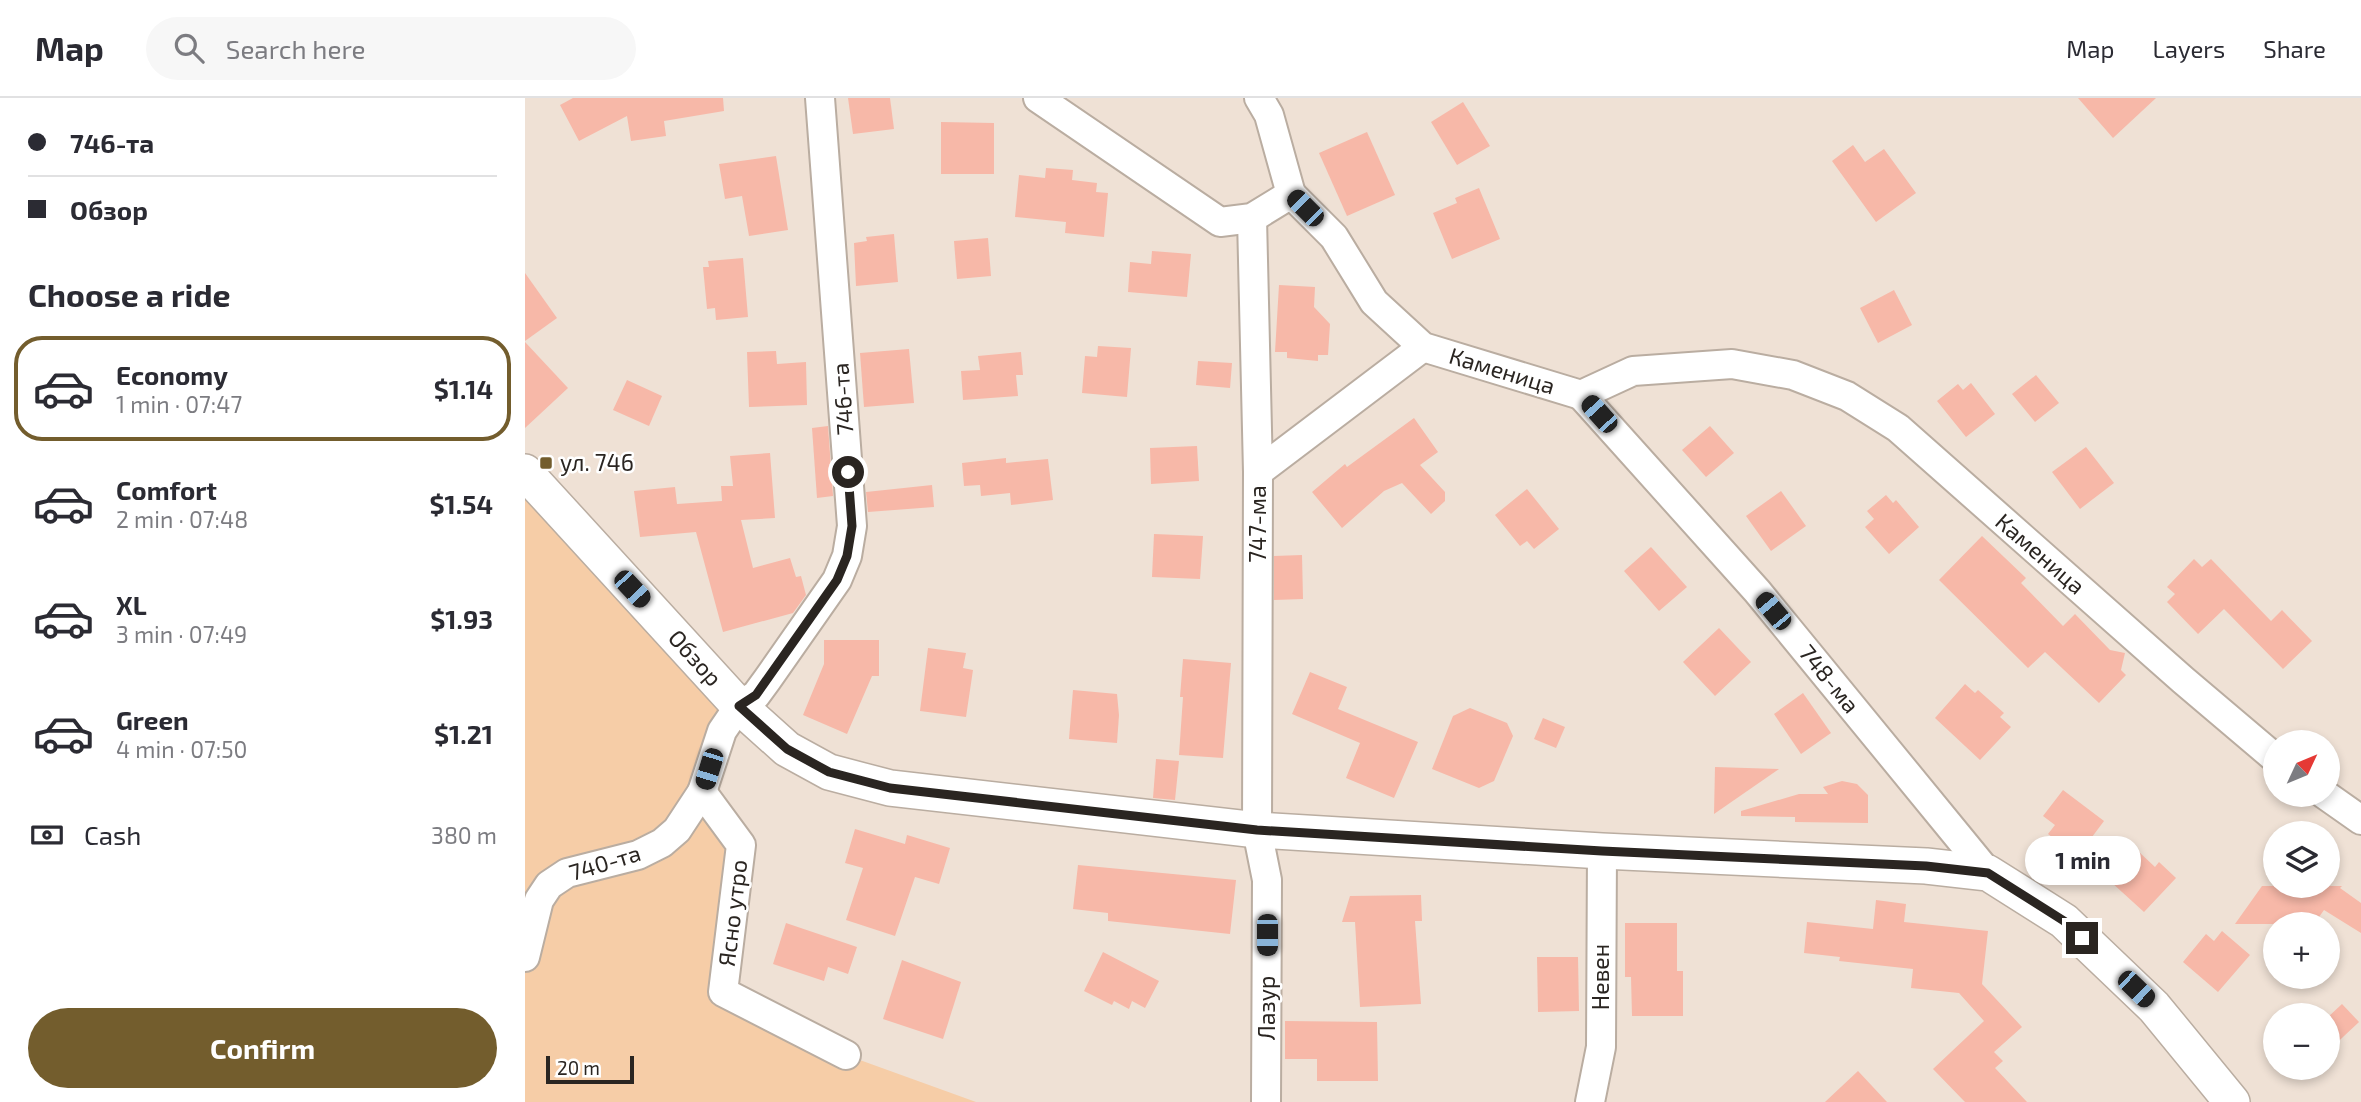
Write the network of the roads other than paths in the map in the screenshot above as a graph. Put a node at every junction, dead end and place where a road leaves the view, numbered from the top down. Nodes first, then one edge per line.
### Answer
1 (820, 98) edge
2 (1038, 98) edge
3 (1259, 98) edge
4 (1290, 194) junction
5 (1252, 218) junction
6 (1423, 347) junction
7 (1581, 395) junction
8 (525, 472) edge
9 (1258, 472) junction
10 (739, 706) junction
11 (2263, 747) edge
12 (702, 792) junction
13 (2340, 805) edge
14 (2361, 820) edge
15 (1257, 830) junction
16 (1602, 851) junction
17 (1988, 873) junction
18 (525, 957) edge
19 (846, 1055) dead end
20 (1266, 1102) edge
21 (1590, 1102) edge
22 (2232, 1102) edge

1 - 10 street, 746-та
2 - 5 street
3 - 4 street
4 - 5 street
4 - 6 street, Каменица
5 - 9 street, 747-ма
6 - 7 street, Каменица
6 - 9 street
7 - 11 street, Каменица
7 - 17 street, 748-ма
8 - 10 street, Обзор
9 - 15 street, 747-ма
10 - 12 street, 740-та
10 - 15 street, Обзор
12 - 18 street, 740-та
12 - 19 street, Ясно утро
13 - 14 street
15 - 16 street, Обзор
15 - 20 street, Лазур
16 - 17 street, Обзор
16 - 21 street, Невен
17 - 22 street, Обзор

